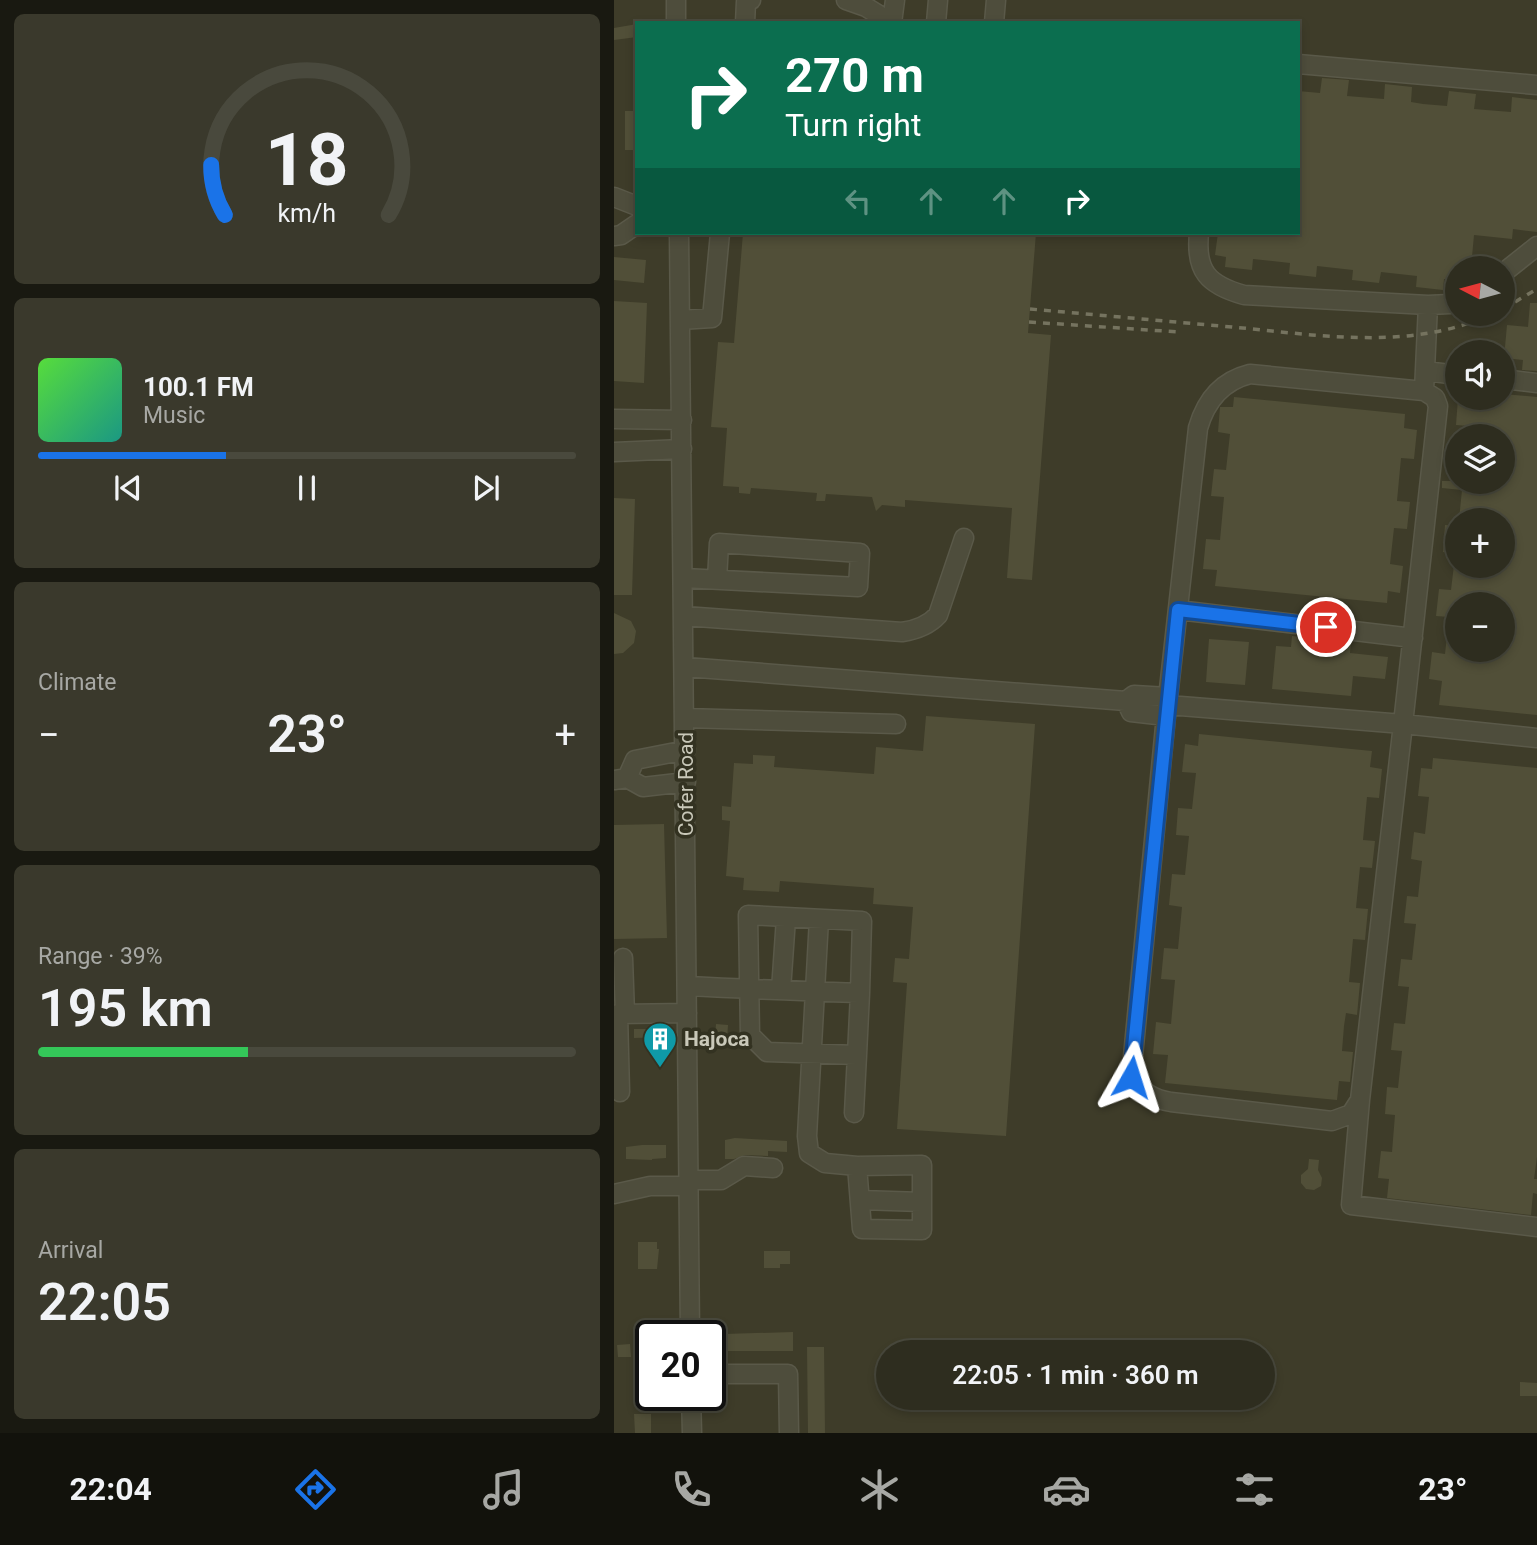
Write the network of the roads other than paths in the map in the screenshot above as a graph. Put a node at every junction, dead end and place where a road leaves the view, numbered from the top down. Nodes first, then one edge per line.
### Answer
1 (676, 0) edge
2 (751, 0) edge
3 (846, 0) edge
4 (895, 0) edge
5 (938, 0) edge
6 (996, 0) edge
7 (676, 21) edge
8 (745, 21) edge
9 (889, 21) edge
10 (892, 21) edge
11 (936, 21) edge
12 (994, 21) edge
13 (1300, 64) edge
14 (1537, 85) edge
15 (614, 197) edge
16 (635, 205) edge
17 (635, 225) edge
18 (679, 235) edge
19 (720, 235) edge
20 (1199, 235) edge
21 (614, 236) edge
22 (1537, 246) edge
23 (1515, 263) edge
24 (1445, 304) edge
25 (1428, 305) junction
26 (680, 320) junction
27 (1425, 371) junction
28 (1445, 373) edge
29 (1515, 380) edge
30 (1537, 383) edge
31 (1424, 391) junction
32 (614, 419) edge
33 (682, 420) junction
34 (682, 449) junction
35 (614, 452) edge
36 (964, 538) dead end
37 (684, 578) junction
38 (717, 580) junction
39 (1178, 610) junction
40 (684, 616) junction
41 (1413, 638) junction
42 (685, 667) junction
43 (1168, 706) junction
44 (685, 718) junction
45 (896, 724) dead end
46 (1403, 724) junction
47 (1537, 738) edge
48 (686, 750) junction
49 (621, 779) edge
50 (686, 782) junction
51 (786, 918) junction
52 (819, 919) junction
53 (623, 958) dead end
54 (687, 986) junction
55 (749, 989) junction
56 (781, 990) junction
57 (814, 991) junction
58 (860, 993) junction
59 (687, 1013) junction
60 (625, 1014) junction
61 (811, 1053) junction
62 (857, 1055) junction
63 (620, 1092) dead end
64 (1360, 1100) junction
65 (854, 1113) dead end
66 (857, 1166) junction
67 (773, 1168) dead end
68 (688, 1183) junction
69 (614, 1194) edge
70 (860, 1200) junction
71 (922, 1202) junction
72 (1537, 1227) edge
73 (690, 1320) edge
74 (726, 1374) edge
75 (691, 1411) edge
76 (692, 1433) edge
77 (789, 1433) edge

1 - 7 street
2 - 8 street
3 - 9 street
4 - 10 street
5 - 11 street
6 - 12 street
13 - 14 street
15 - 16 street
17 - 21 street
18 - 26 street, Cofer Road
19 - 26 street
20 - 25 street
22 - 23 street
24 - 25 street
25 - 27 street
26 - 33 street, Cofer Road
27 - 28 street
27 - 31 street
29 - 30 street
31 - 39 street
31 - 41 street
32 - 33 street
33 - 34 street, Cofer Road
34 - 35 street
34 - 37 street, Cofer Road
36 - 40 street
37 - 38 street
37 - 40 street, Cofer Road
38 - 38 street
39 - 41 street
39 - 43 street
40 - 42 street, Cofer Road
41 - 46 street
42 - 43 street
42 - 44 street, Cofer Road
43 - 46 street
43 - 64 street
44 - 45 street
44 - 48 street, Cofer Road
46 - 47 street
46 - 64 street
48 - 49 street
48 - 50 street, Cofer Road
49 - 50 street
50 - 54 street, Cofer Road
51 - 52 street
51 - 55 street
51 - 56 street
52 - 57 street
52 - 58 street
53 - 60 street
54 - 55 street
54 - 59 street, Cofer Road
55 - 56 street
55 - 61 street
56 - 57 street
57 - 58 street
57 - 61 street
58 - 62 street
59 - 60 street
59 - 68 street, Cofer Road
60 - 63 street
61 - 62 street
61 - 66 street
62 - 65 street
64 - 72 street
66 - 70 street
66 - 71 street
67 - 68 street
68 - 69 street
68 - 73 street, Cofer Road
70 - 71 street
70 - 71 street
74 - 77 street
75 - 76 street

